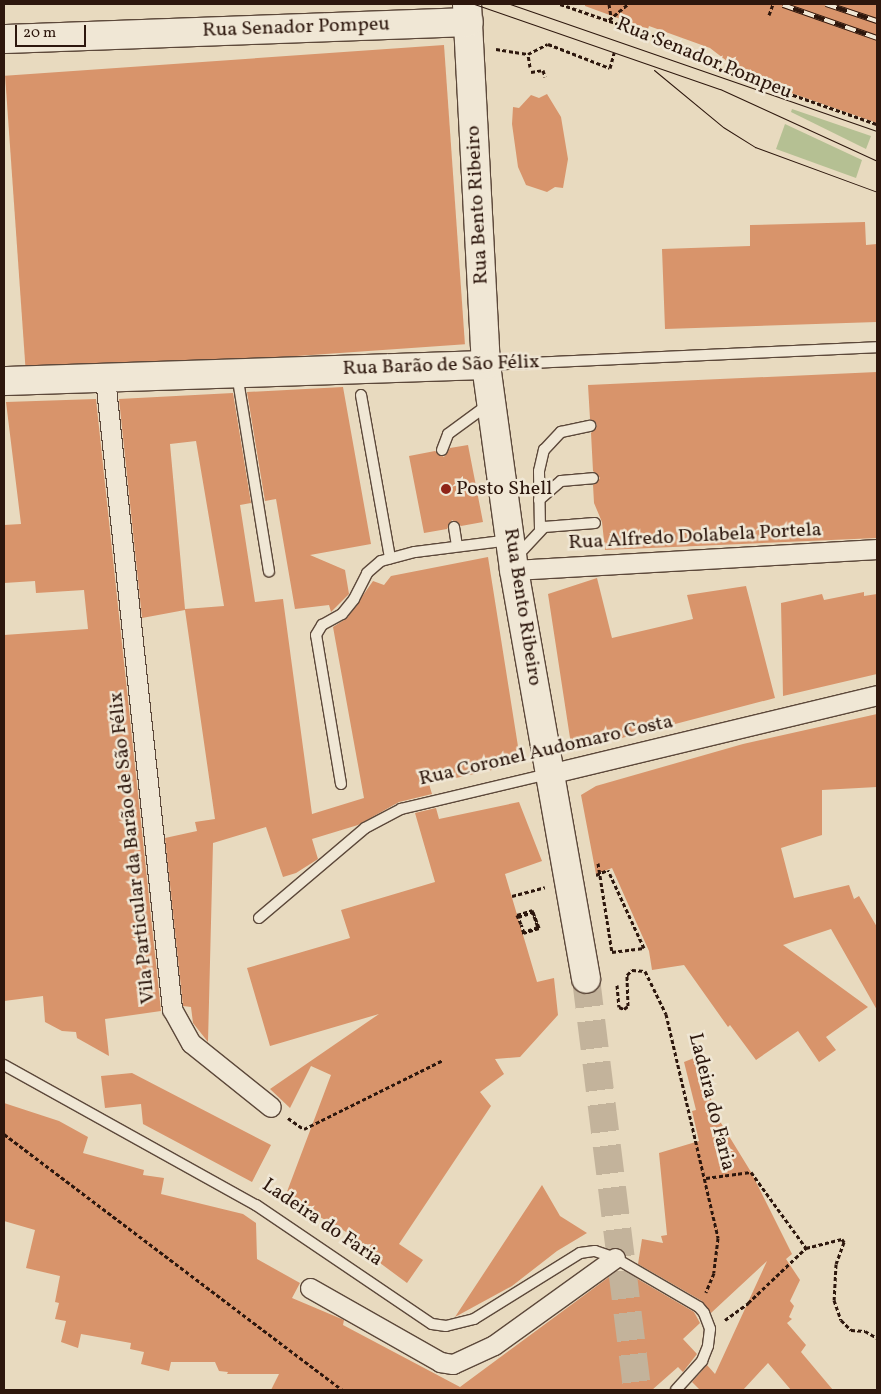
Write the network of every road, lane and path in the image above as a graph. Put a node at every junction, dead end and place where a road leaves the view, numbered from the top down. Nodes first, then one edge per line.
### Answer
1 (560, 4) edge
2 (609, 4) edge
3 (628, 4) edge
4 (773, 4) edge
5 (468, 13) edge
6 (769, 15) dead end
7 (611, 16) junction
8 (609, 20) junction
9 (4, 39) edge
10 (614, 53) dead end
11 (528, 54) junction
12 (471, 58) junction
13 (530, 67) dead end
14 (531, 72) dead end
15 (545, 77) dead end
16 (877, 124) edge
17 (877, 347) edge
18 (486, 365) junction
19 (237, 373) junction
20 (105, 378) junction
21 (4, 381) edge
22 (361, 395) dead end
23 (492, 402) junction
24 (590, 426) dead end
25 (442, 450) dead end
26 (593, 478) dead end
27 (539, 500) junction
28 (595, 524) dead end
29 (454, 528) dead end
30 (540, 529) junction
31 (458, 546) junction
32 (877, 549) edge
33 (513, 557) junction
34 (390, 558) junction
35 (269, 571) dead end
36 (877, 695) edge
37 (549, 774) junction
38 (340, 784) dead end
39 (598, 863) dead end
40 (596, 875) dead end
41 (546, 886) dead end
42 (512, 896) dead end
43 (518, 917) dead end
44 (259, 918) dead end
45 (521, 933) dead end
46 (586, 979) tunnel mouth
47 (617, 985) dead end
48 (442, 1060) dead end
49 (4, 1065) edge
50 (271, 1107) joint
51 (4, 1134) edge
52 (706, 1178) junction
53 (806, 1248) junction
54 (615, 1258) junction
55 (310, 1288) dead end
56 (699, 1307) junction
57 (710, 1329) junction
58 (877, 1338) edge
59 (343, 1390) edge
60 (676, 1390) edge

1 - 8 path, Rua Senador Pompeu
2 - 7 path
3 - 7 path
4 - 6 path
5 - 9 street, Rua Senador Pompeu
5 - 12 street, Rua Bento Ribeiro
7 - 8 path
8 - 16 path, Rua Senador Pompeu
10 - 11 path
11 - 12 path
11 - 13 path
12 - 18 street, Rua Bento Ribeiro
14 - 15 path
17 - 18 lane, Rua Barão de São Félix
18 - 19 street, Rua Barão de São Félix
18 - 23 street, Rua Bento Ribeiro
19 - 20 street, Rua Barão de São Félix
19 - 35 lane
20 - 21 street, Rua Barão de São Félix
20 - 50 street, Vila Particular da Barão de São Félix
22 - 34 lane
23 - 25 lane
23 - 33 street, Rua Bento Ribeiro
24 - 27 lane
26 - 27 lane
27 - 30 lane
28 - 30 lane
29 - 31 lane
30 - 33 lane
31 - 33 lane
31 - 34 lane
32 - 33 street, Rua Alfredo Dolabela Portela
33 - 37 street, Rua Bento Ribeiro
34 - 38 lane
36 - 37 street, Rua Coronel Audomaro Costa
37 - 44 lane, Rua Coronel Audomaro Costa
37 - 46 street, Rua Bento Ribeiro
39 - 40 path, bridge
41 - 42 path
43 - 45 path, bridge
47 - 52 path, Ladeira do Faria
48 - 50 path
49 - 54 lane, Ladeira do Faria
51 - 59 path
52 - 53 path
52 - 56 path, Ladeira do Faria
53 - 57 path
53 - 58 path
54 - 55 street
54 - 56 lane, Ladeira do Faria
56 - 57 lane
57 - 60 lane

